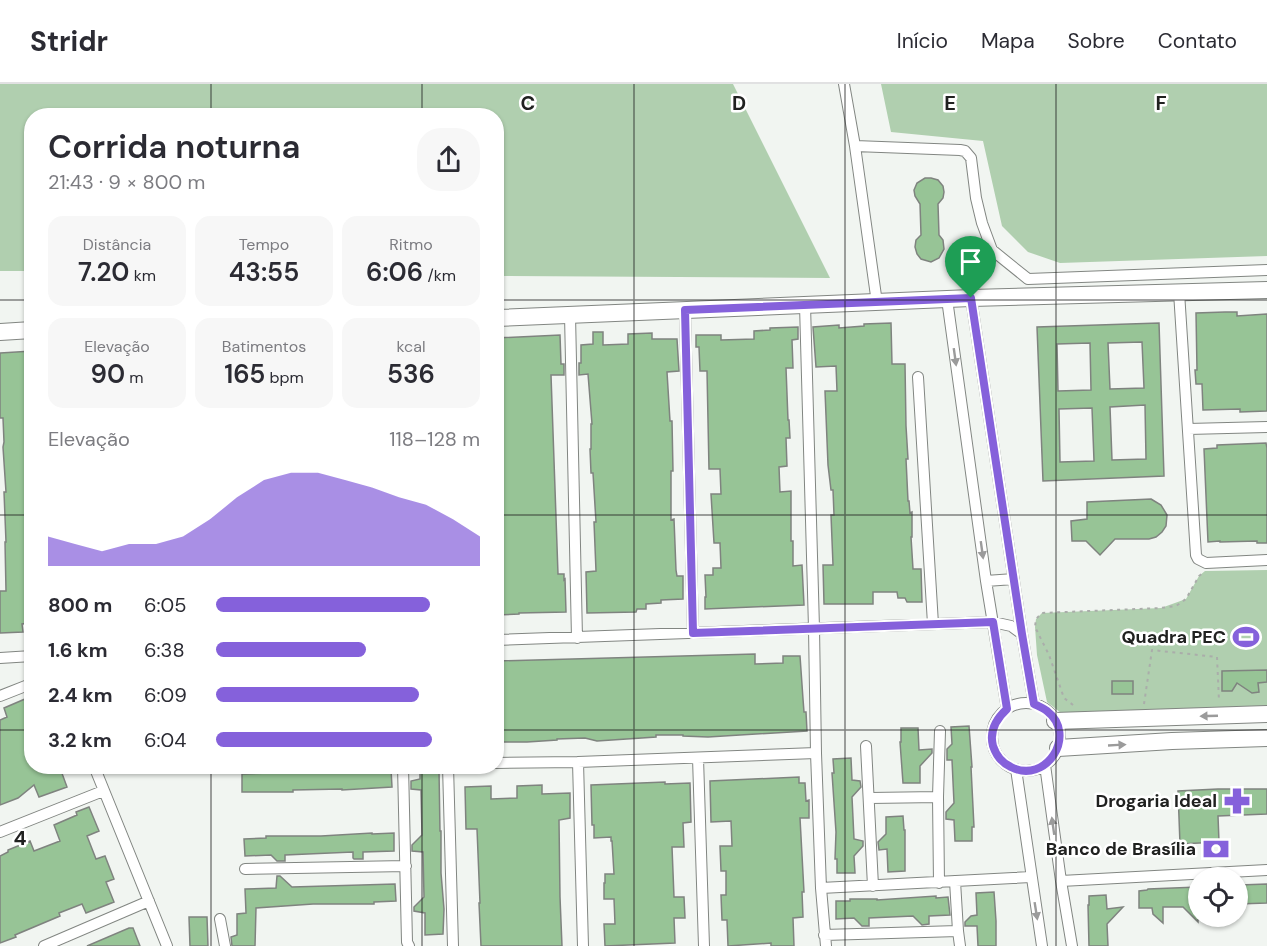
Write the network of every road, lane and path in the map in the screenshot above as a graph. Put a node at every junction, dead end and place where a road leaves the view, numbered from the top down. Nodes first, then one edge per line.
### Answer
1 (844, 84) edge
2 (855, 146) junction
3 (1267, 270) edge
4 (1267, 290) edge
5 (1179, 292) junction
6 (971, 298) junction
7 (947, 299) junction
8 (877, 303) junction
9 (805, 305) junction
10 (685, 310) junction
11 (570, 315) junction
12 (504, 318) edge
13 (24, 330) edge
14 (0, 332) edge
15 (918, 377) dead end
16 (1267, 427) edge
17 (1188, 429) junction
18 (1267, 560) edge
19 (1205, 571) dead end
20 (1014, 579) junction
21 (986, 582) junction
22 (993, 622) junction
23 (933, 624) junction
24 (814, 628) junction
25 (693, 633) junction
26 (1022, 634) junction
27 (577, 638) junction
28 (504, 640) edge
29 (24, 656) edge
30 (0, 658) edge
31 (24, 686) edge
32 (0, 696) edge
33 (1034, 704) junction
34 (1072, 704) dead end
35 (1134, 704) dead end
36 (1220, 708) dead end
37 (1007, 709) junction
38 (1259, 714) edge
39 (1055, 721) junction
40 (940, 731) dead end
41 (1260, 738) edge
42 (866, 746) dead end
43 (1058, 748) junction
44 (816, 753) junction
45 (698, 758) junction
46 (578, 762) junction
47 (504, 763) edge
48 (1045, 765) junction
49 (1016, 770) junction
50 (97, 774) edge
51 (403, 774) edge
52 (447, 774) edge
53 (103, 791) junction
54 (938, 797) junction
55 (870, 798) junction
56 (0, 832) edge
57 (406, 866) junction
58 (245, 869) dead end
59 (1267, 870) edge
60 (1031, 877) junction
61 (955, 881) junction
62 (1061, 881) junction
63 (939, 883) junction
64 (873, 886) junction
65 (821, 888) junction
66 (149, 902) junction
67 (220, 919) dead end
68 (958, 931) junction
69 (825, 941) edge
70 (44, 946) edge
71 (167, 946) edge
72 (225, 946) edge
73 (409, 946) edge
74 (453, 946) edge
75 (583, 946) edge
76 (704, 946) edge
77 (960, 946) edge
78 (1042, 946) edge
79 (1072, 946) edge

1 - 2 street
2 - 3 street
2 - 8 street
4 - 5 street
5 - 6 street
5 - 17 street
6 - 7 street
6 - 20 street
7 - 8 street
7 -> 21 street
8 - 9 street
9 - 10 street
9 - 24 street
10 - 11 street
10 - 25 street
11 - 12 street
11 - 27 street
13 - 14 street
15 - 23 street
16 - 17 street
17 - 18 street
19 - 34 path
20 - 21 street
20 - 26 street
21 - 22 street
22 - 23 street
22 - 26 street
22 - 37 street
23 - 24 street
24 - 25 street
24 - 44 street
25 - 27 street
26 - 33 street
27 - 28 street
29 - 30 street
31 - 32 street
33 - 37 street
33 - 39 street
35 - 36 path
37 - 49 street
38 -> 39 street
38 - 41 street
39 - 43 street
40 - 54 street
43 -> 41 street
42 - 55 street
43 - 48 street
44 - 45 street
44 - 65 street
45 - 46 street
45 - 76 street
46 - 47 street
46 - 75 street
48 - 49 street
62 -> 48 street
49 - 60 street
50 - 53 street
51 - 57 street
52 - 74 street
53 - 56 street
53 - 66 street
54 - 55 street
54 - 63 street
55 - 64 street
57 - 58 street
57 - 73 street
59 - 62 street
60 - 61 street
60 -> 78 street
61 - 63 street
61 - 68 street
62 - 79 street
63 - 64 street
64 - 65 street
65 - 69 street
66 - 70 street
66 - 71 street
67 - 72 street
68 - 69 street
68 - 77 street

